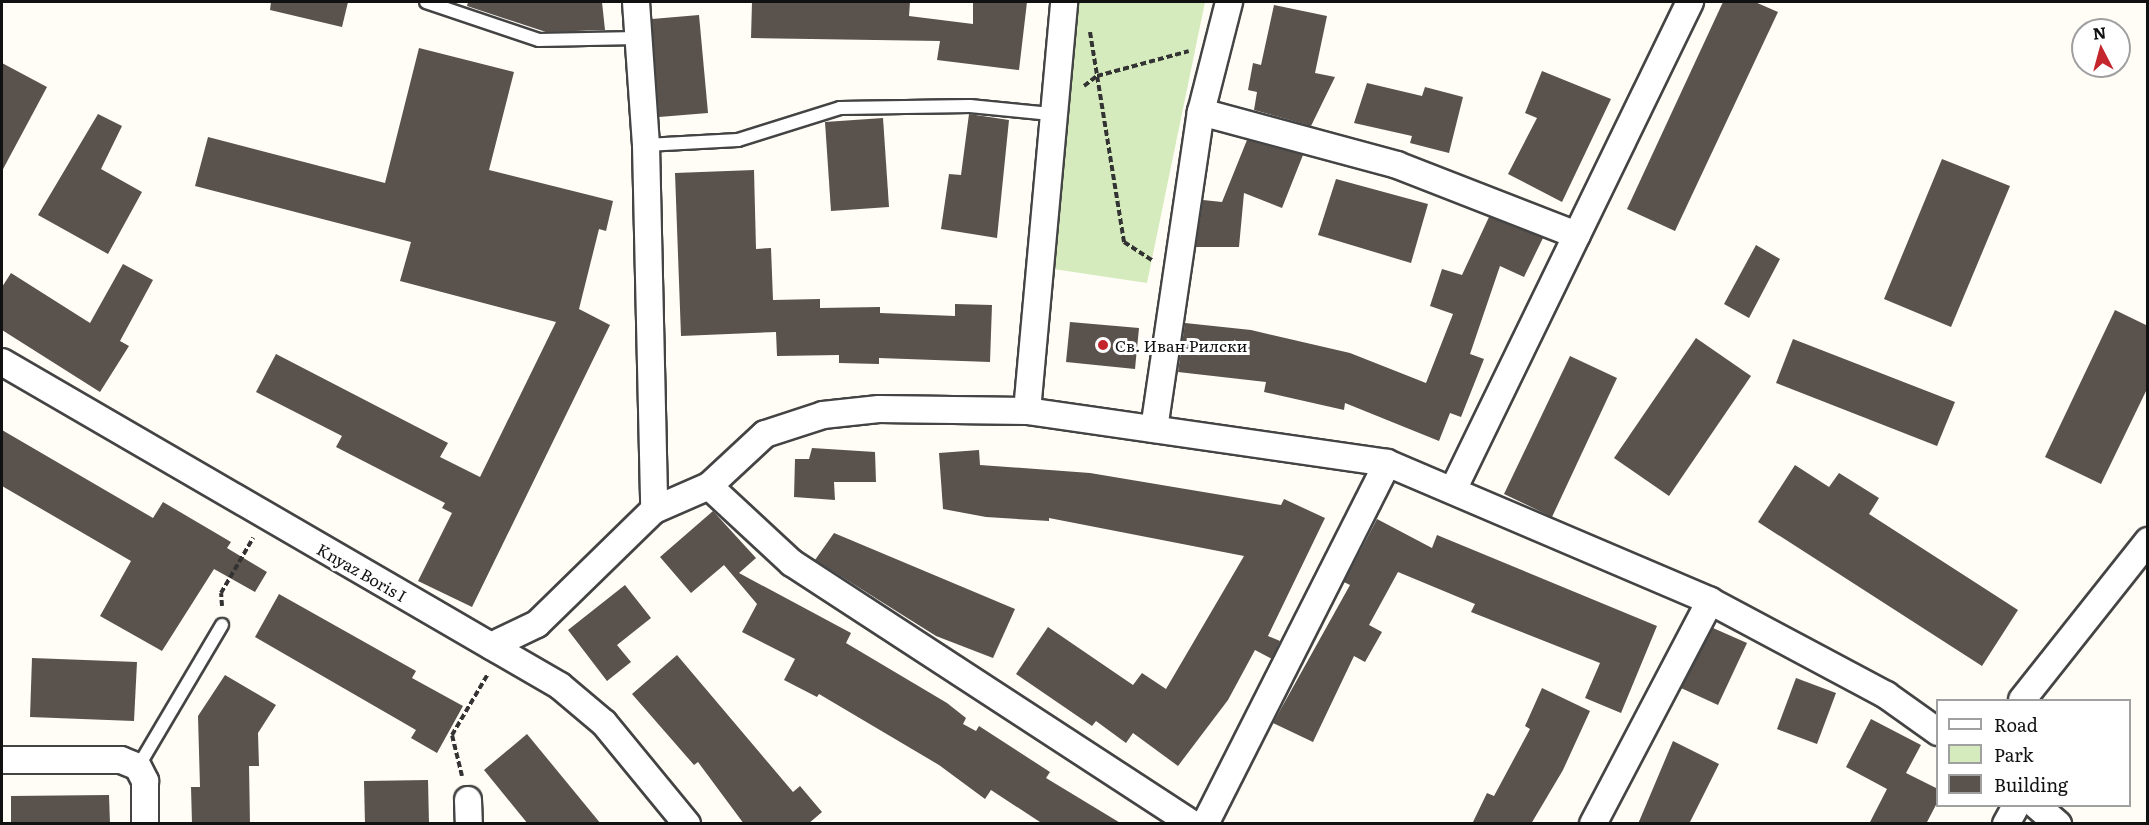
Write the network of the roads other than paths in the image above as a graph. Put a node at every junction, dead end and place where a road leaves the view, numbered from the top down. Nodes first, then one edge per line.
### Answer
1 (426, 2) edge
2 (636, 2) edge
3 (1064, 2) edge
4 (1229, 2) edge
5 (1690, 2) edge
6 (637, 38) junction
7 (1201, 112) junction
8 (1051, 114) junction
9 (646, 145) junction
10 (1577, 235) junction
11 (2, 362) edge
12 (1027, 411) junction
13 (1154, 429) junction
14 (1387, 463) junction
15 (709, 486) junction
16 (1453, 490) junction
17 (654, 510) junction
18 (2148, 542) edge
19 (1710, 601) junction
20 (222, 625) road end
21 (495, 650) junction
22 (2023, 699) edge
23 (1936, 731) edge
24 (2, 760) edge
25 (138, 767) junction
26 (2015, 807) edge
27 (2038, 807) edge
28 (145, 824) edge
29 (687, 824) edge
30 (1192, 824) edge
31 (1205, 824) edge
32 (1593, 824) edge
33 (2006, 824) edge
34 (2058, 824) edge

1 - 6 lane
2 - 6 street
3 - 8 street
4 - 7 street
5 - 10 street
6 - 9 street
7 - 10 street
7 - 13 street
8 - 9 lane
8 - 12 street
9 - 17 street
10 - 16 street
11 - 21 street, Knyaz Boris I
12 - 13 street
12 - 15 street
13 - 14 street
14 - 16 street
14 - 31 street
15 - 17 street
15 - 30 street
16 - 19 street
17 - 21 street
18 - 22 street
19 - 23 street
19 - 32 street
20 - 25 lane
21 - 29 street, Knyaz Boris I
24 - 25 street
25 - 28 street
26 - 33 street
27 - 34 street

